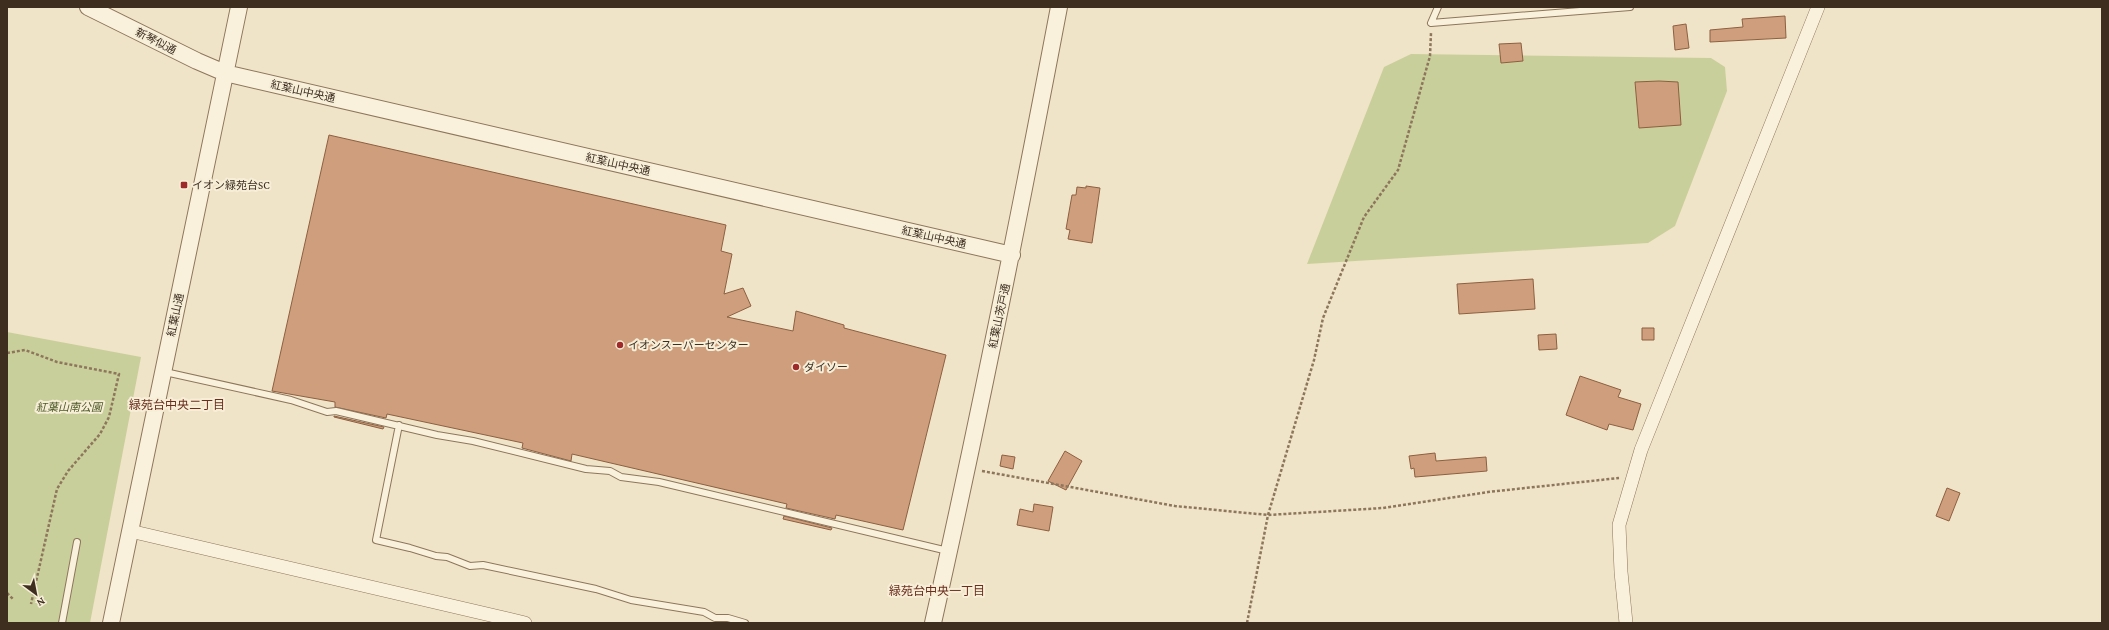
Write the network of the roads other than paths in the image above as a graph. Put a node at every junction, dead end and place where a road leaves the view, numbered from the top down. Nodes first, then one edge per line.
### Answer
1 (88, 7) edge
2 (239, 7) edge
3 (1059, 7) edge
4 (1438, 7) edge
5 (1630, 7) edge
6 (1818, 7) edge
7 (225, 73) junction
8 (1012, 255) junction
9 (163, 371) junction
10 (399, 425) junction
11 (130, 531) junction
12 (77, 542) dead end
13 (949, 551) junction
14 (500, 620) edge
15 (62, 623) edge
16 (112, 623) edge
17 (525, 623) edge
18 (745, 623) edge
19 (933, 623) edge
20 (1626, 623) edge

1 - 7 street, 新琴似通
2 - 7 street, 紅葉山通
3 - 8 street, 紅葉山茨戸通
4 - 5 lane
6 - 20 street
7 - 8 street, 紅葉山中央通
7 - 9 street, 紅葉山通
8 - 13 street, 紅葉山茨戸通
9 - 10 lane
9 - 11 street, 紅葉山通
10 - 13 lane
10 - 18 lane
11 - 14 street
11 - 16 street, 紅葉山通
12 - 15 lane
13 - 19 street, 紅葉山茨戸通
14 - 17 street

